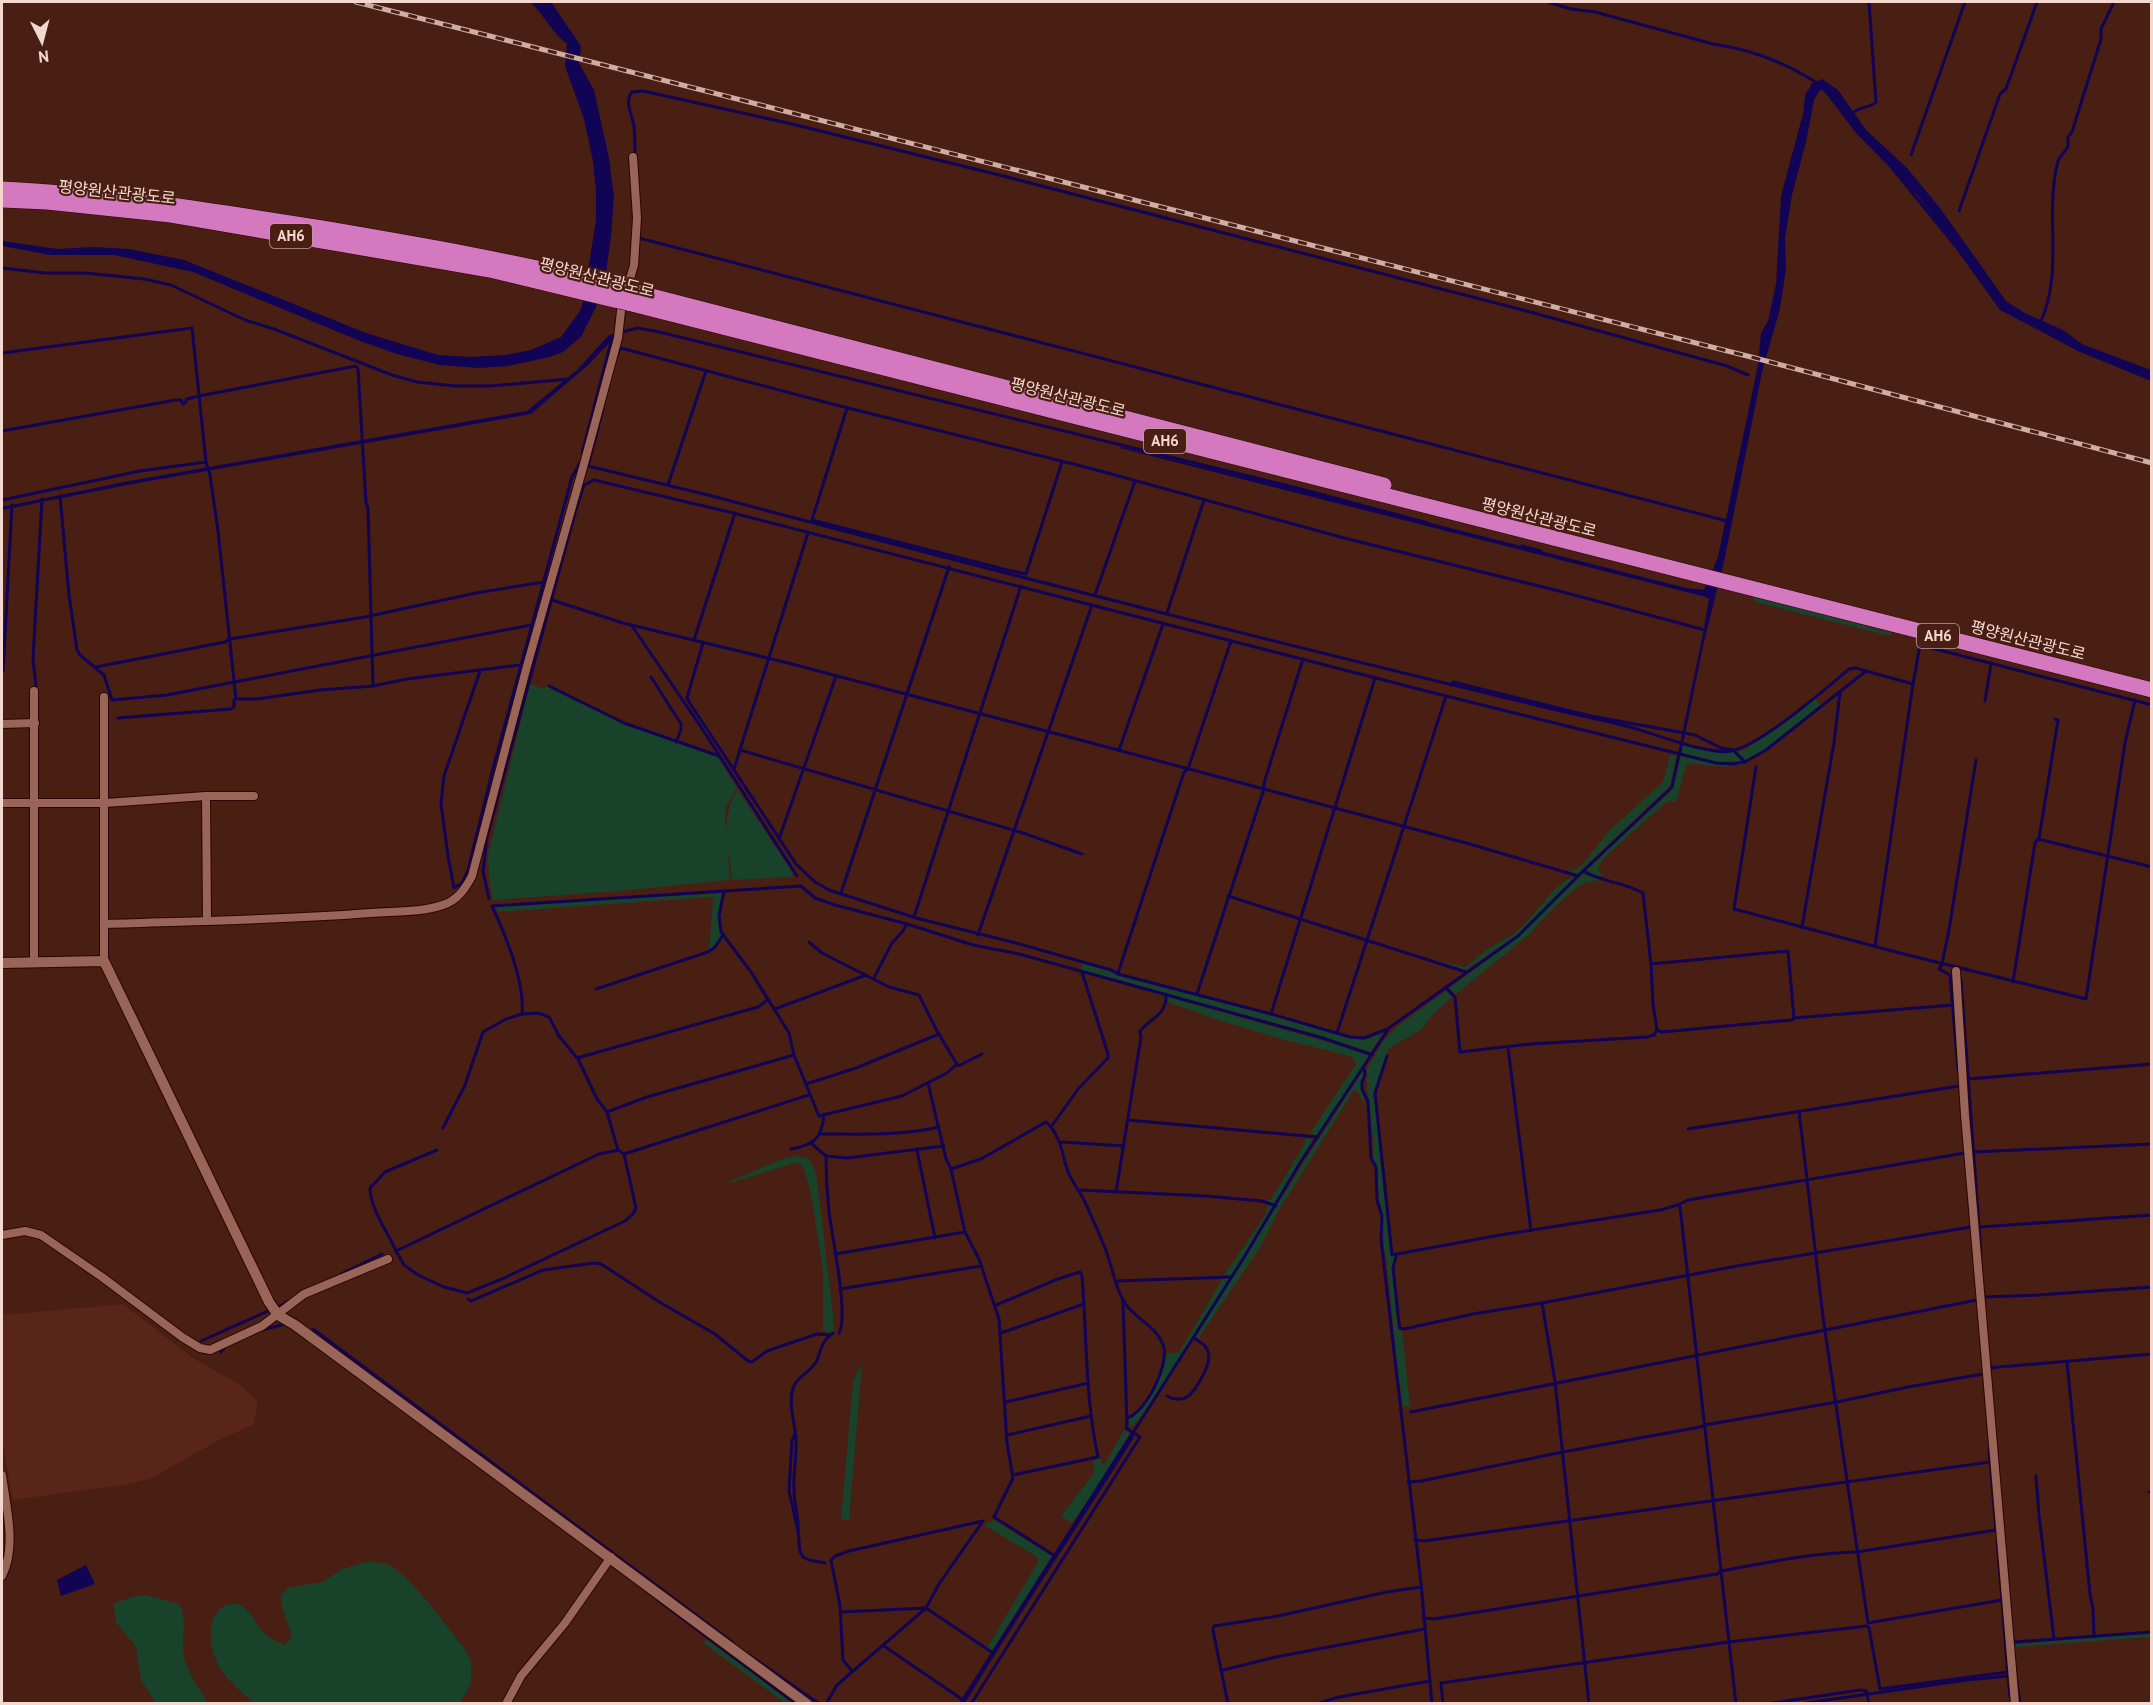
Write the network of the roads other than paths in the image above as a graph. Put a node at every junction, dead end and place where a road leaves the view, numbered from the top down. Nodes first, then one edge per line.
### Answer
1 (633, 157) dead end
2 (2, 189) edge
3 (2, 200) edge
4 (578, 285) junction
5 (1727, 578) junction
6 (2151, 681) edge
7 (2151, 690) edge
8 (34, 691) dead end
9 (104, 697) dead end
10 (35, 723) junction
11 (2, 724) edge
12 (206, 796) junction
13 (254, 796) dead end
14 (2, 803) edge
15 (35, 803) junction
16 (105, 803) junction
17 (207, 921) junction
18 (105, 924) junction
19 (104, 961) junction
20 (34, 962) junction
21 (2, 963) edge
22 (1956, 971) dead end
23 (2, 1235) edge
24 (388, 1259) dead end
25 (278, 1315) junction
26 (2, 1475) edge
27 (611, 1557) junction
28 (2, 1576) edge
29 (506, 1704) edge
30 (807, 1704) edge
31 (2015, 1704) edge

1 - 17 street
2 - 4 highway
3 - 4 highway, 평양원산관광도로 / AH6
4 - 5 highway, 평양원산관광도로 / AH6
5 - 6 highway
5 - 7 highway, 평양원산관광도로 / AH6
8 - 10 street
9 - 16 street
10 - 11 street
10 - 15 street
12 - 13 street
12 - 16 street
12 - 17 street
14 - 15 street
15 - 16 street
15 - 20 street
16 - 18 street
17 - 18 street
18 - 19 street
19 - 20 street
19 - 25 street
20 - 21 street
22 - 31 street
23 - 25 street
24 - 25 street
25 - 27 street
26 - 28 street
27 - 29 street
27 - 30 street

